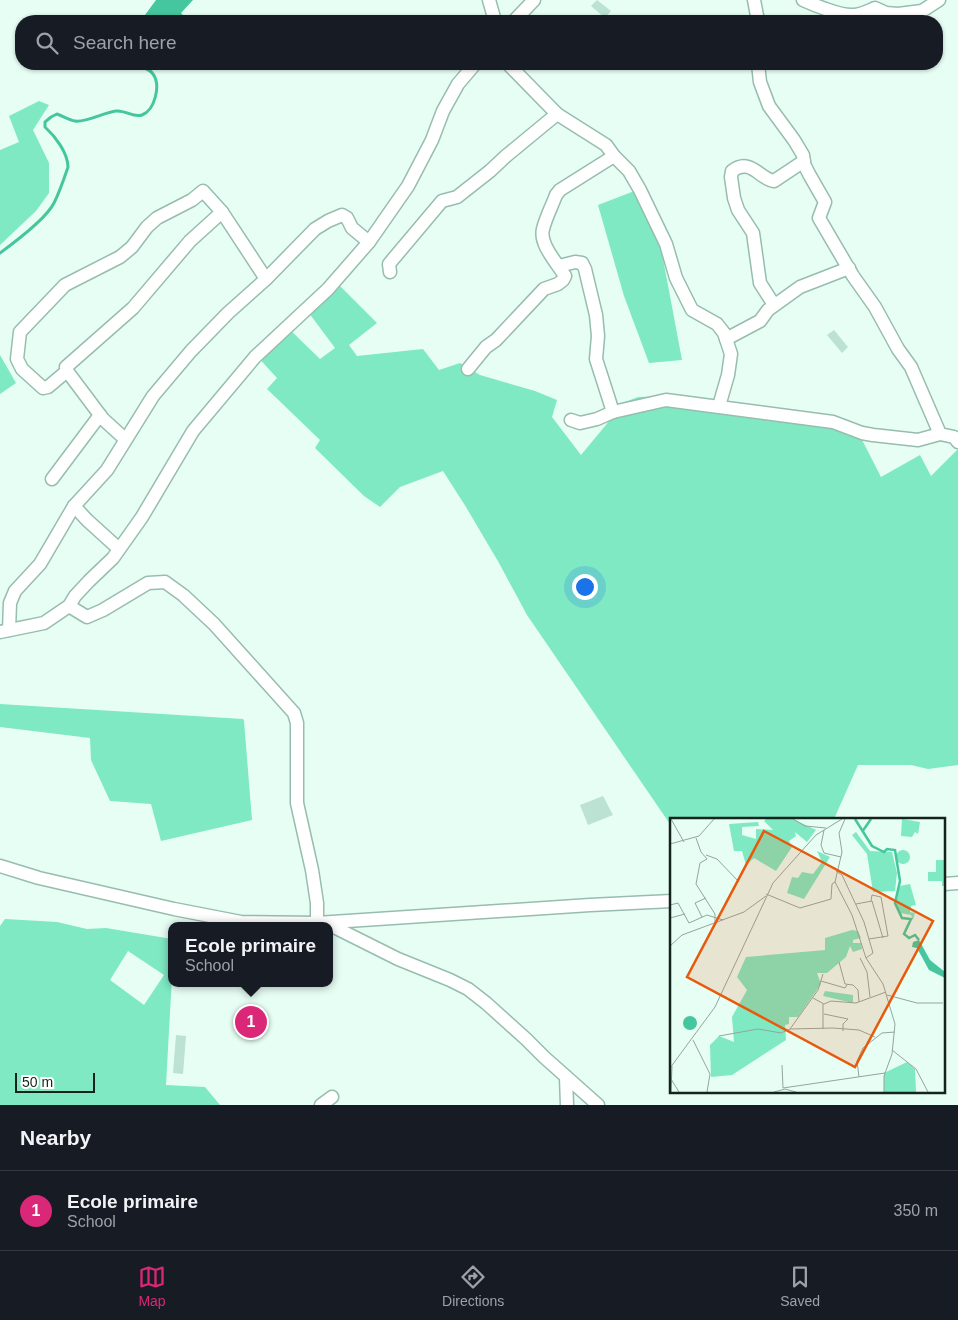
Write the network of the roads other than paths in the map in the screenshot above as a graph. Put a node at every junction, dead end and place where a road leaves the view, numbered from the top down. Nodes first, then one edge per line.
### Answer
1 (489, 0) edge
2 (534, 0) edge
3 (754, 0) edge
4 (803, 0) edge
5 (939, 0) edge
6 (493, 15) edge
7 (520, 15) edge
8 (757, 15) edge
9 (470, 70) edge
10 (514, 70) edge
11 (759, 70) edge
12 (557, 114) junction
13 (614, 156) junction
14 (804, 161) junction
15 (222, 212) junction
16 (369, 242) junction
17 (559, 266) junction
18 (848, 268) junction
19 (390, 272) dead end
20 (266, 279) junction
21 (774, 305) junction
22 (726, 339) junction
23 (468, 369) dead end
24 (67, 372) junction
25 (719, 406) junction
26 (613, 412) junction
27 (100, 415) junction
28 (571, 420) dead end
29 (940, 434) junction
30 (124, 439) junction
31 (958, 442) edge
32 (52, 479) dead end
33 (74, 506) junction
34 (119, 549) junction
35 (69, 606) junction
36 (4, 631) edge
37 (0, 866) edge
38 (670, 901) edge
39 (241, 922) edge
40 (322, 922) edge
41 (333, 922) edge
42 (333, 928) edge
43 (566, 1077) junction
44 (332, 1096) dead end
45 (322, 1105) edge
46 (567, 1105) edge
47 (598, 1105) edge

1 - 6 street
2 - 7 street
3 - 8 street
4 - 5 street
9 - 16 street
10 - 12 street
11 - 14 street
12 - 13 street
12 - 19 street
13 - 17 street
13 - 22 street
14 - 18 street
14 - 21 street
15 - 20 street
15 - 24 street
15 - 24 street
16 - 20 street
16 - 34 street
17 - 23 street
17 - 26 street
18 - 21 street
18 - 29 street
20 - 30 street
21 - 22 street
22 - 25 street
24 - 27 street
25 - 26 street
25 - 29 street
26 - 28 street
27 - 30 street
27 - 32 street
29 - 31 street
30 - 33 street
33 - 34 street
33 - 36 street
34 - 35 street
35 - 36 street
35 - 40 street
37 - 39 street
38 - 41 street
42 - 43 street
43 - 46 street
43 - 47 street
44 - 45 street

